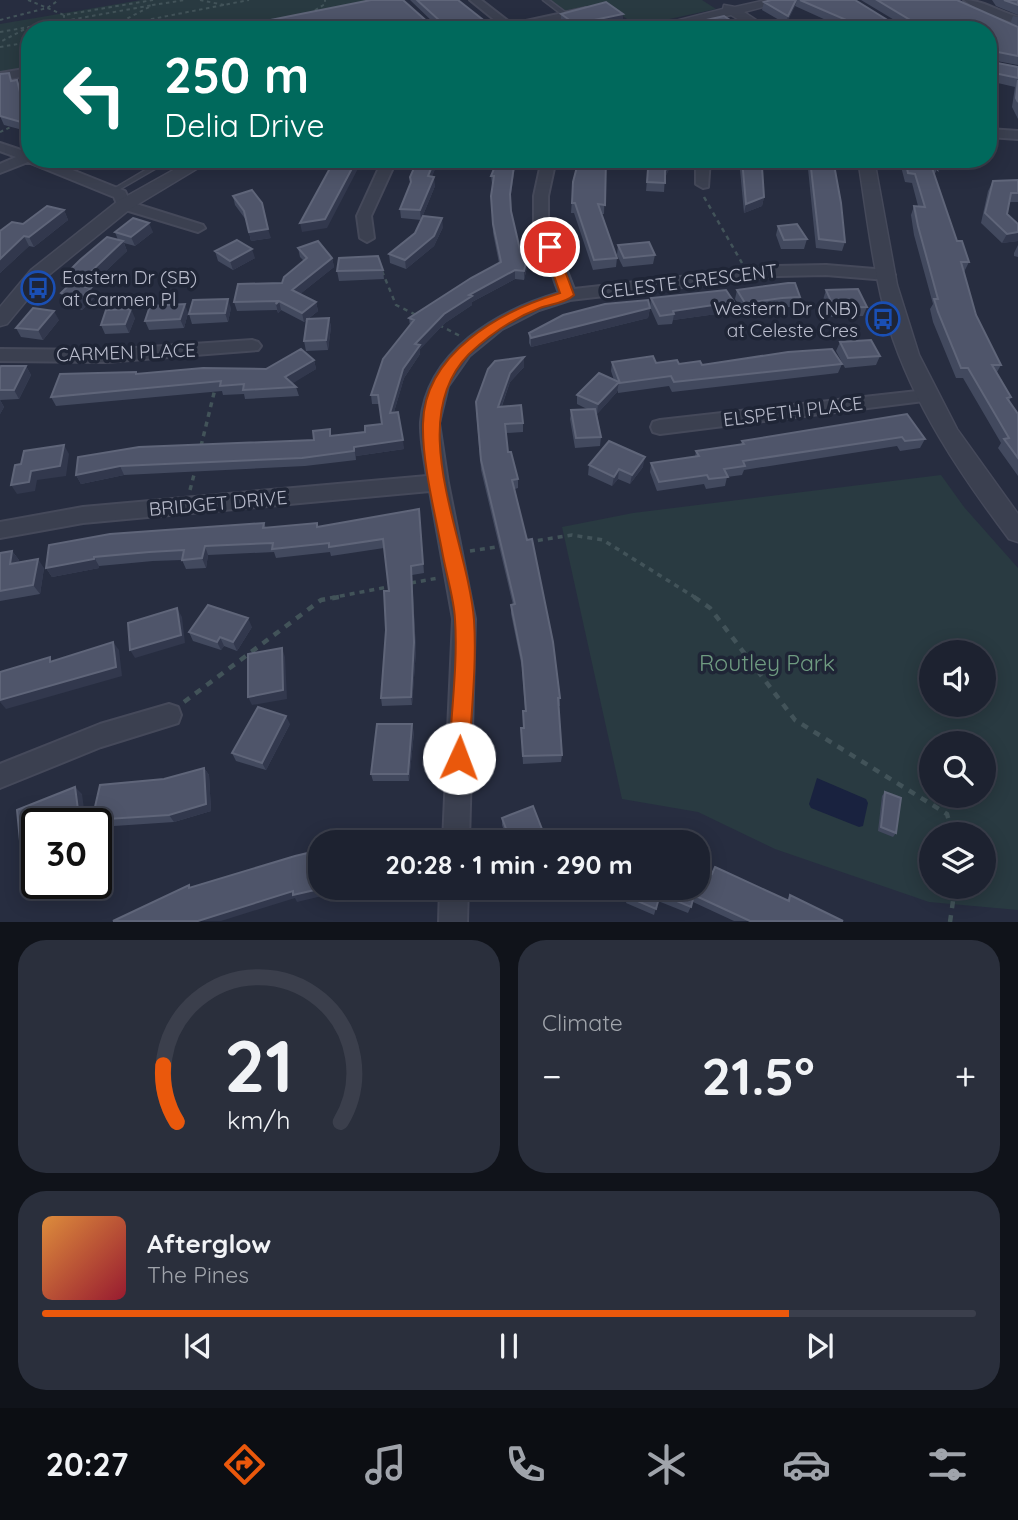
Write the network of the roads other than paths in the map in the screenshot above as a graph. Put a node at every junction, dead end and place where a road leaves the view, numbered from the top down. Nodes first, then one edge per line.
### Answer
1 (475, 0) edge
2 (546, 0) edge
3 (715, 0) edge
4 (783, 0) edge
5 (969, 0) edge
6 (594, 9) edge
7 (734, 11) junction
8 (566, 15) junction
9 (282, 20) edge
10 (277, 21) edge
11 (499, 21) edge
12 (541, 21) edge
13 (681, 21) edge
14 (750, 21) edge
15 (1018, 21) edge
16 (21, 73) edge
17 (0, 77) edge
18 (997, 134) edge
19 (1018, 135) edge
20 (0, 147) edge
21 (21, 155) edge
22 (21, 161) edge
23 (52, 168) edge
24 (157, 168) edge
25 (185, 168) edge
26 (386, 168) edge
27 (547, 168) edge
28 (703, 168) edge
29 (868, 168) edge
30 (0, 169) edge
31 (703, 184) road end
32 (118, 198) junction
33 (198, 228) dead end
34 (367, 238) road end
35 (887, 275) junction
36 (568, 295) junction
37 (0, 320) edge
38 (251, 346) dead end
39 (0, 355) edge
40 (926, 396) junction
41 (660, 426) dead end
42 (438, 483) junction
43 (0, 530) edge
44 (1018, 532) edge
45 (169, 715) road end
46 (0, 776) edge
47 (456, 830) edge
48 (454, 900) edge
49 (453, 922) edge

1 - 11 street
2 - 8 lane
3 - 7 street
4 - 7 street
5 - 15 street
6 - 8 street
7 - 13 street
7 - 14 street
8 - 12 street
9 - 10 street
16 - 17 street
18 - 19 street
20 - 21 street
22 - 30 street
23 - 32 street
24 - 32 lane
25 - 32 street
26 - 34 street
27 - 36 street
28 - 31 street
29 - 35 street
32 - 33 street
32 - 37 street
35 - 36 street, CELESTE CRESCENT
35 - 40 street
36 - 42 street, CELESTE CRESCENT
38 - 39 street, CARMEN PLACE
40 - 41 street, ELSPETH PLACE
40 - 44 street
42 - 43 street, BRIDGET DRIVE
42 - 47 street, CELESTE CRESCENT
45 - 46 street
48 - 49 street

